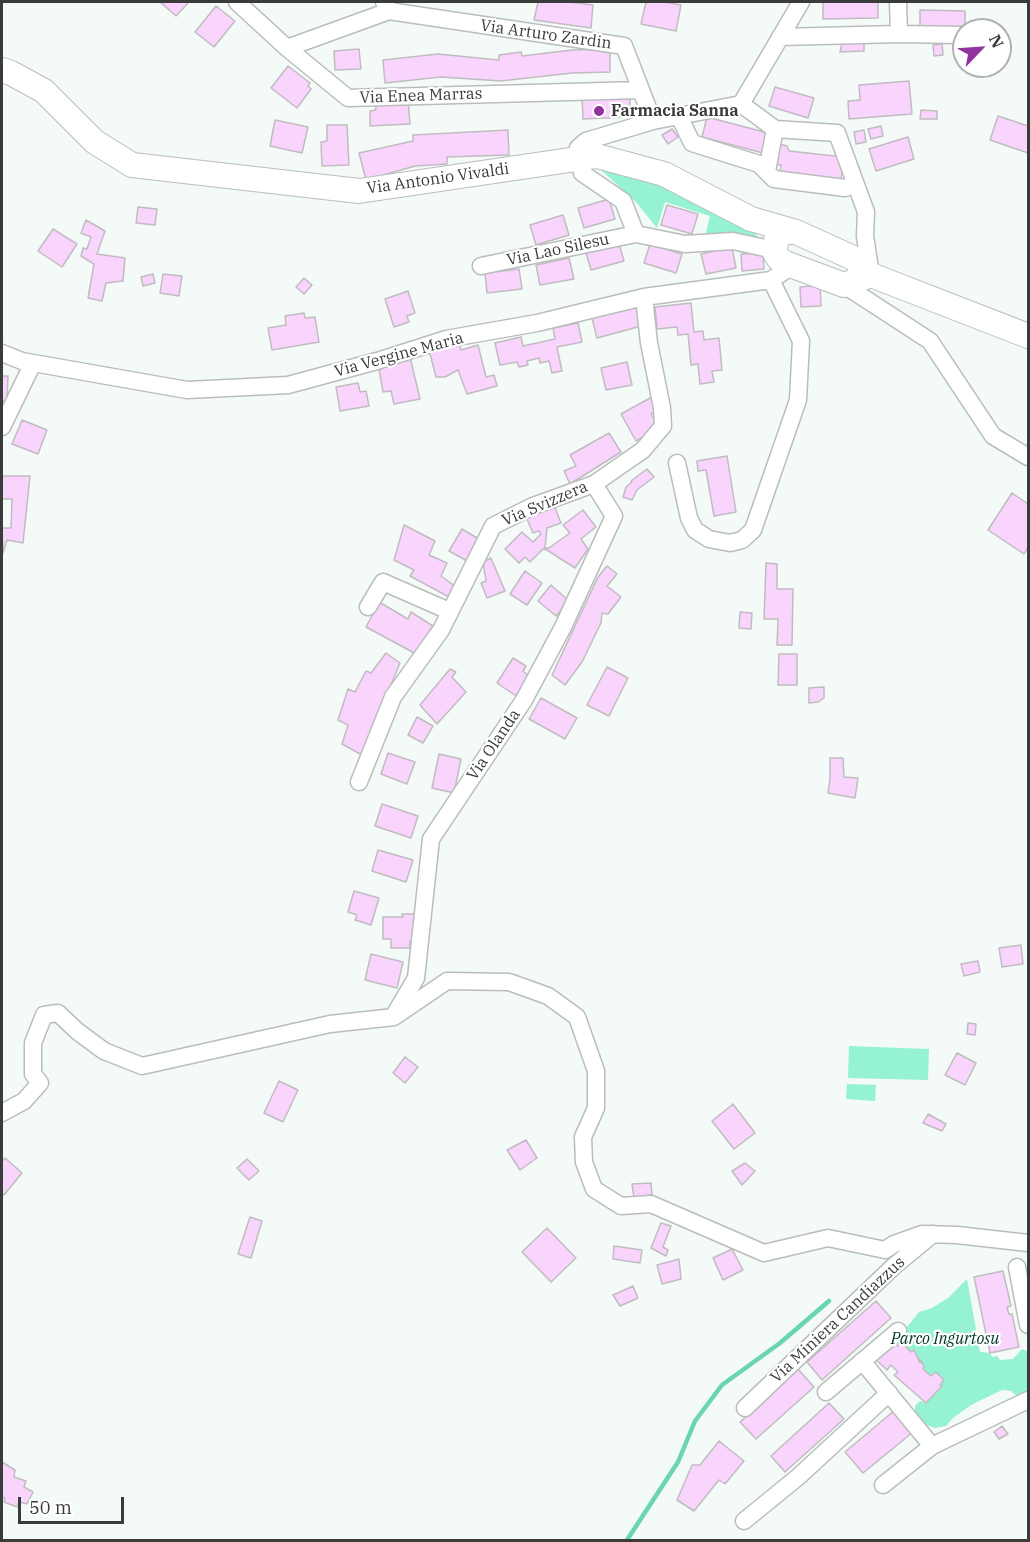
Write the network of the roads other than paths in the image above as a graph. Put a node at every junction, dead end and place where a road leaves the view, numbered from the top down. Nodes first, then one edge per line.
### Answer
1 (237, 2) edge
2 (801, 2) edge
3 (898, 2) edge
4 (387, 6) edge
5 (899, 34) junction
6 (952, 35) edge
7 (780, 37) junction
8 (287, 48) junction
9 (2, 70) edge
10 (641, 90) junction
11 (741, 104) junction
12 (679, 116) junction
13 (653, 121) junction
14 (775, 129) junction
15 (579, 159) junction
16 (767, 171) junction
17 (855, 184) junction
18 (751, 219) junction
19 (796, 232) junction
20 (636, 234) junction
21 (865, 236) junction
22 (780, 254) junction
23 (481, 266) dead end
24 (854, 270) junction
25 (771, 280) junction
26 (644, 297) junction
27 (1029, 336) edge
28 (2, 353) edge
29 (33, 363) junction
30 (2, 427) edge
31 (1029, 457) edge
32 (677, 463) dead end
33 (594, 484) junction
34 (368, 608) dead end
35 (449, 611) junction
36 (358, 782) dead end
37 (394, 1017) junction
38 (2, 1113) edge
39 (933, 1234) junction
40 (1029, 1243) edge
41 (1017, 1267) dead end
42 (1029, 1325) edge
43 (898, 1331) dead end
44 (862, 1361) junction
45 (826, 1392) dead end
46 (889, 1393) junction
47 (1029, 1400) edge
48 (745, 1408) dead end
49 (932, 1446) junction
50 (883, 1485) dead end
51 (744, 1521) dead end

1 - 8 street, Via Enea Marras
2 - 7 street
3 - 5 street
4 - 8 street, Via Arturo Zardin
4 - 10 street, Via Arturo Zardin
5 - 6 street
5 - 7 street
7 - 11 street
8 - 10 street, Via Enea Marras
9 - 15 main road, Via Antonio Vivaldi
10 - 13 street, Via Arturo Zardin
11 - 12 street
11 - 14 street
12 - 13 street
12 - 16 street
13 - 15 street
14 - 16 street
14 - 17 street
15 - 18 main road, Via Antonio Vivaldi
15 - 20 street
16 - 17 street
17 - 21 street
18 - 19 main road, Via Antonio Vivaldi
18 - 22 main road, Via Antonio Vivaldi
19 - 22 main road
19 - 24 main road, Via Antonio Vivaldi
20 - 22 street, Via Lao Silesu
20 - 23 street, Via Lao Silesu
21 - 24 street
21 - 24 street
22 - 24 main road
22 - 25 street, Via Vergine Maria
24 - 27 main road
24 - 31 street
25 - 26 street, Via Vergine Maria
25 - 32 street
26 - 29 street, Via Vergine Maria
26 - 33 street, Via Svizzera
28 - 29 street, Via Vergine Maria
29 - 30 street
33 - 35 street, Via Svizzera
33 - 37 street, Via Olanda
34 - 35 street
35 - 36 street, Via Svizzera
37 - 38 street
37 - 39 street
39 - 40 street
39 - 48 street, Via Miniera Candiazzus
41 - 42 street
43 - 44 street
44 - 45 street
44 - 46 street
46 - 49 street
46 - 51 street
47 - 49 street
49 - 50 street

